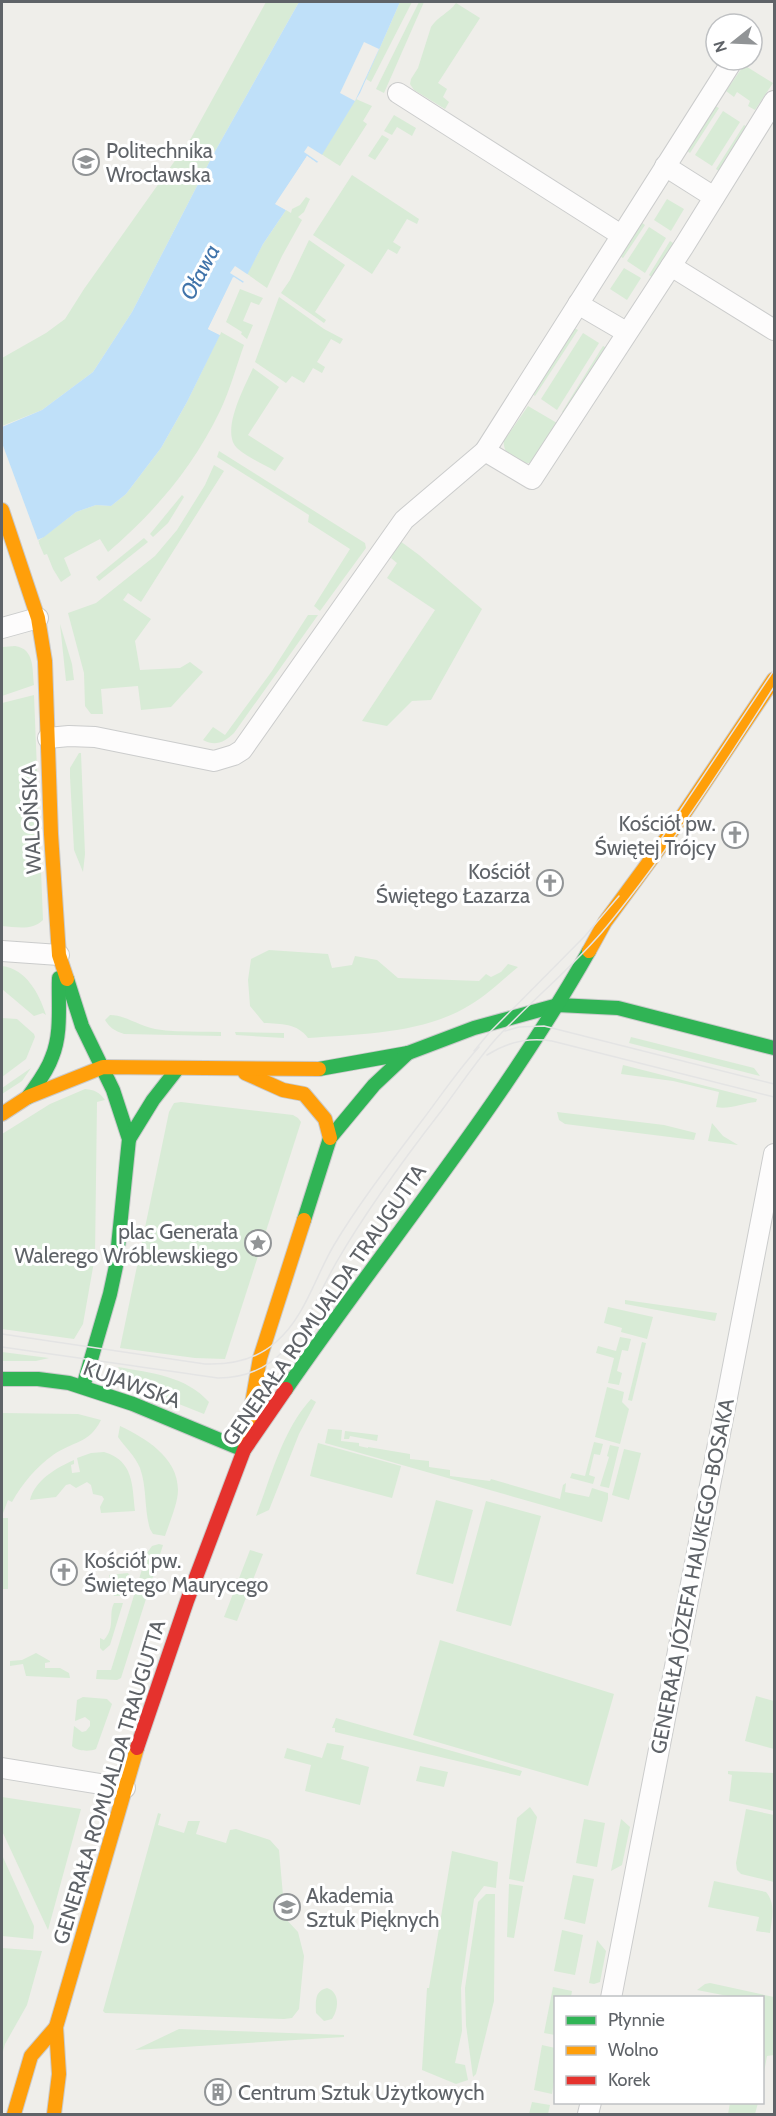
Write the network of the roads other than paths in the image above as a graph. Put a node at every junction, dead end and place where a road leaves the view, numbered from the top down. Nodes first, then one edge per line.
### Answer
1 (725, 72) edge
2 (398, 93) dead end
3 (774, 101) edge
4 (665, 166) junction
5 (714, 197) junction
6 (621, 235) junction
7 (671, 266) junction
8 (578, 304) junction
9 (774, 330) edge
10 (626, 332) junction
11 (485, 451) junction
12 (2, 510) edge
13 (38, 618) junction
14 (2, 628) edge
15 (774, 679) edge
16 (48, 738) junction
17 (2, 951) edge
18 (59, 954) junction
19 (558, 1005) junction
20 (774, 1048) edge
21 (408, 1053) junction
22 (103, 1067) junction
23 (178, 1068) junction
24 (236, 1069) junction
25 (28, 1097) junction
26 (2, 1114) edge
27 (330, 1138) junction
28 (129, 1139) junction
29 (774, 1154) edge
30 (2, 1379) edge
31 (83, 1387) junction
32 (244, 1450) junction
33 (2, 1768) edge
34 (124, 1788) junction
35 (611, 1996) edge
36 (56, 2027) junction
37 (14, 2115) edge
38 (54, 2115) edge

1 - 4 street
2 - 6 street
3 - 5 street
4 - 5 street
4 - 6 street
5 - 7 street
6 - 8 street
7 - 9 street
7 - 10 street
8 - 10 street
8 - 11 street
10 - 11 street
11 - 16 street
12 - 13 main road, WALOŃSKA
13 - 14 street
13 - 16 main road, WALOŃSKA
15 - 19 main road, GENERAŁA ROMUALDA TRAUGUTTA
16 - 18 main road, WALOŃSKA
17 - 18 street
18 - 22 main road, WALOŃSKA
18 - 25 main road
19 - 20 main road
19 - 21 main road
19 - 32 main road, GENERAŁA ROMUALDA TRAUGUTTA
21 - 24 main road
21 - 27 main road
22 - 23 main road
22 - 25 main road
22 - 28 main road
23 - 24 main road
23 - 28 main road
24 - 27 main road
25 - 26 main road
27 - 32 main road
28 - 31 main road
29 - 35 street, GENERAŁA JÓZEFA HAUKEGO-BOSAKA
30 - 31 main road, KUJAWSKA
31 - 32 main road, KUJAWSKA
32 - 34 main road, GENERAŁA ROMUALDA TRAUGUTTA
33 - 34 street
34 - 36 main road, GENERAŁA ROMUALDA TRAUGUTTA
36 - 37 main road, GENERAŁA ROMUALDA TRAUGUTTA
36 - 38 main road, GENERAŁA ROMUALDA TRAUGUTTA

